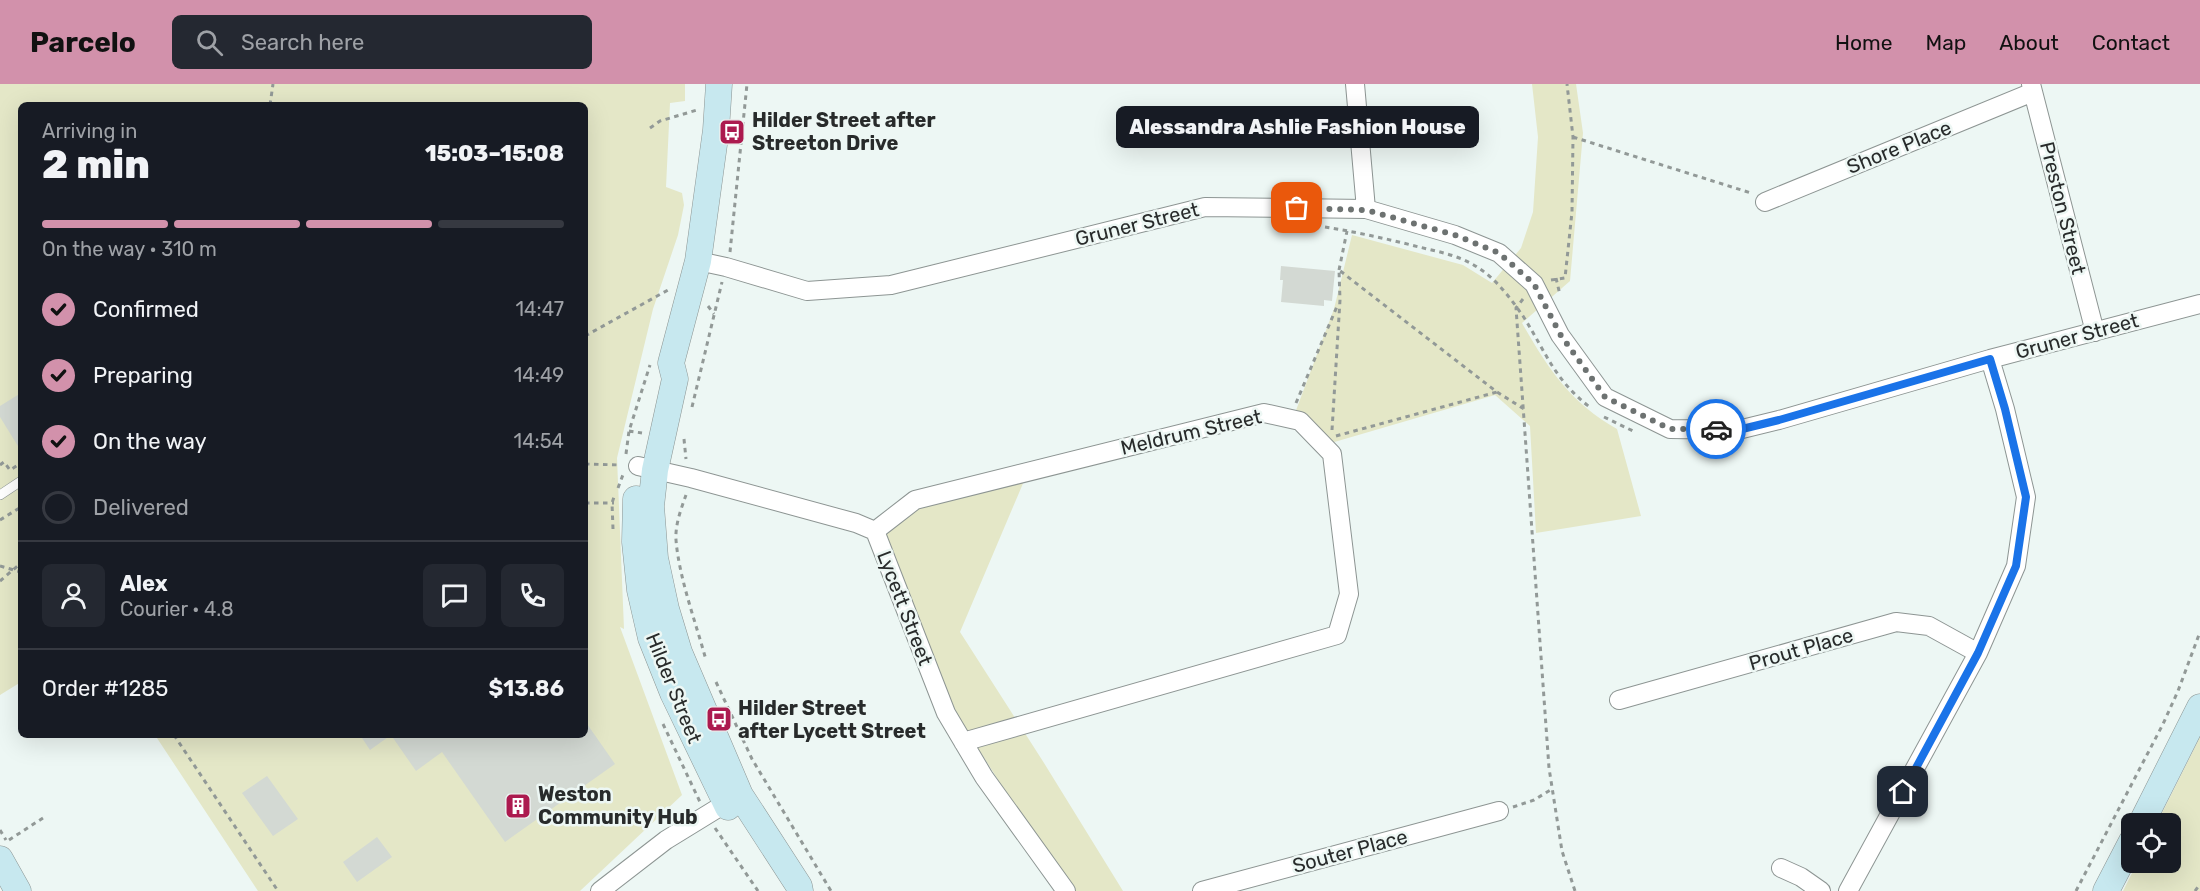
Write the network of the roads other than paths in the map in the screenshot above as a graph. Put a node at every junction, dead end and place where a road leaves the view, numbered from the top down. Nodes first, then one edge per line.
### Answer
1 (719, 84) edge
2 (1355, 84) edge
3 (2032, 88) edge
4 (1765, 202) road end
5 (1366, 210) junction
6 (698, 261) junction
7 (2200, 304) edge
8 (2095, 332) junction
9 (1990, 359) junction
10 (647, 468) junction
11 (18, 484) edge
12 (0, 495) edge
13 (875, 531) junction
14 (1978, 653) junction
15 (1619, 700) dead end
16 (2200, 708) edge
17 (963, 742) junction
18 (733, 799) junction
19 (1499, 811) road end
20 (2146, 813) edge
21 (0, 859) edge
22 (2121, 862) edge
23 (1781, 868) dead end
24 (18, 891) edge
25 (600, 891) edge
26 (781, 891) edge
27 (800, 891) edge
28 (1066, 891) edge
29 (1202, 891) edge
30 (1821, 891) edge
31 (1848, 891) edge
32 (2106, 891) edge

1 - 6 street, Hilder Street
2 - 5 street
3 - 4 street, Shore Place
3 - 8 street, Preston Street
5 - 6 street, Gruner Street
5 - 9 street, Gruner Street
6 - 10 street, Hilder Street
7 - 8 street, Gruner Street
8 - 9 street, Gruner Street
9 - 14 street
10 - 13 street, Lycett Street
10 - 18 street, Hilder Street
11 - 12 lane
13 - 17 street, Lycett Street
13 - 17 street, Meldrum Street
14 - 15 street, Prout Place
14 - 31 street
16 - 20 street
17 - 28 street, Lycett Street
18 - 25 street
18 - 26 street, Hilder Street
18 - 27 street, Hilder Street
19 - 29 street, Souter Place
21 - 24 street
22 - 32 street
23 - 30 street

